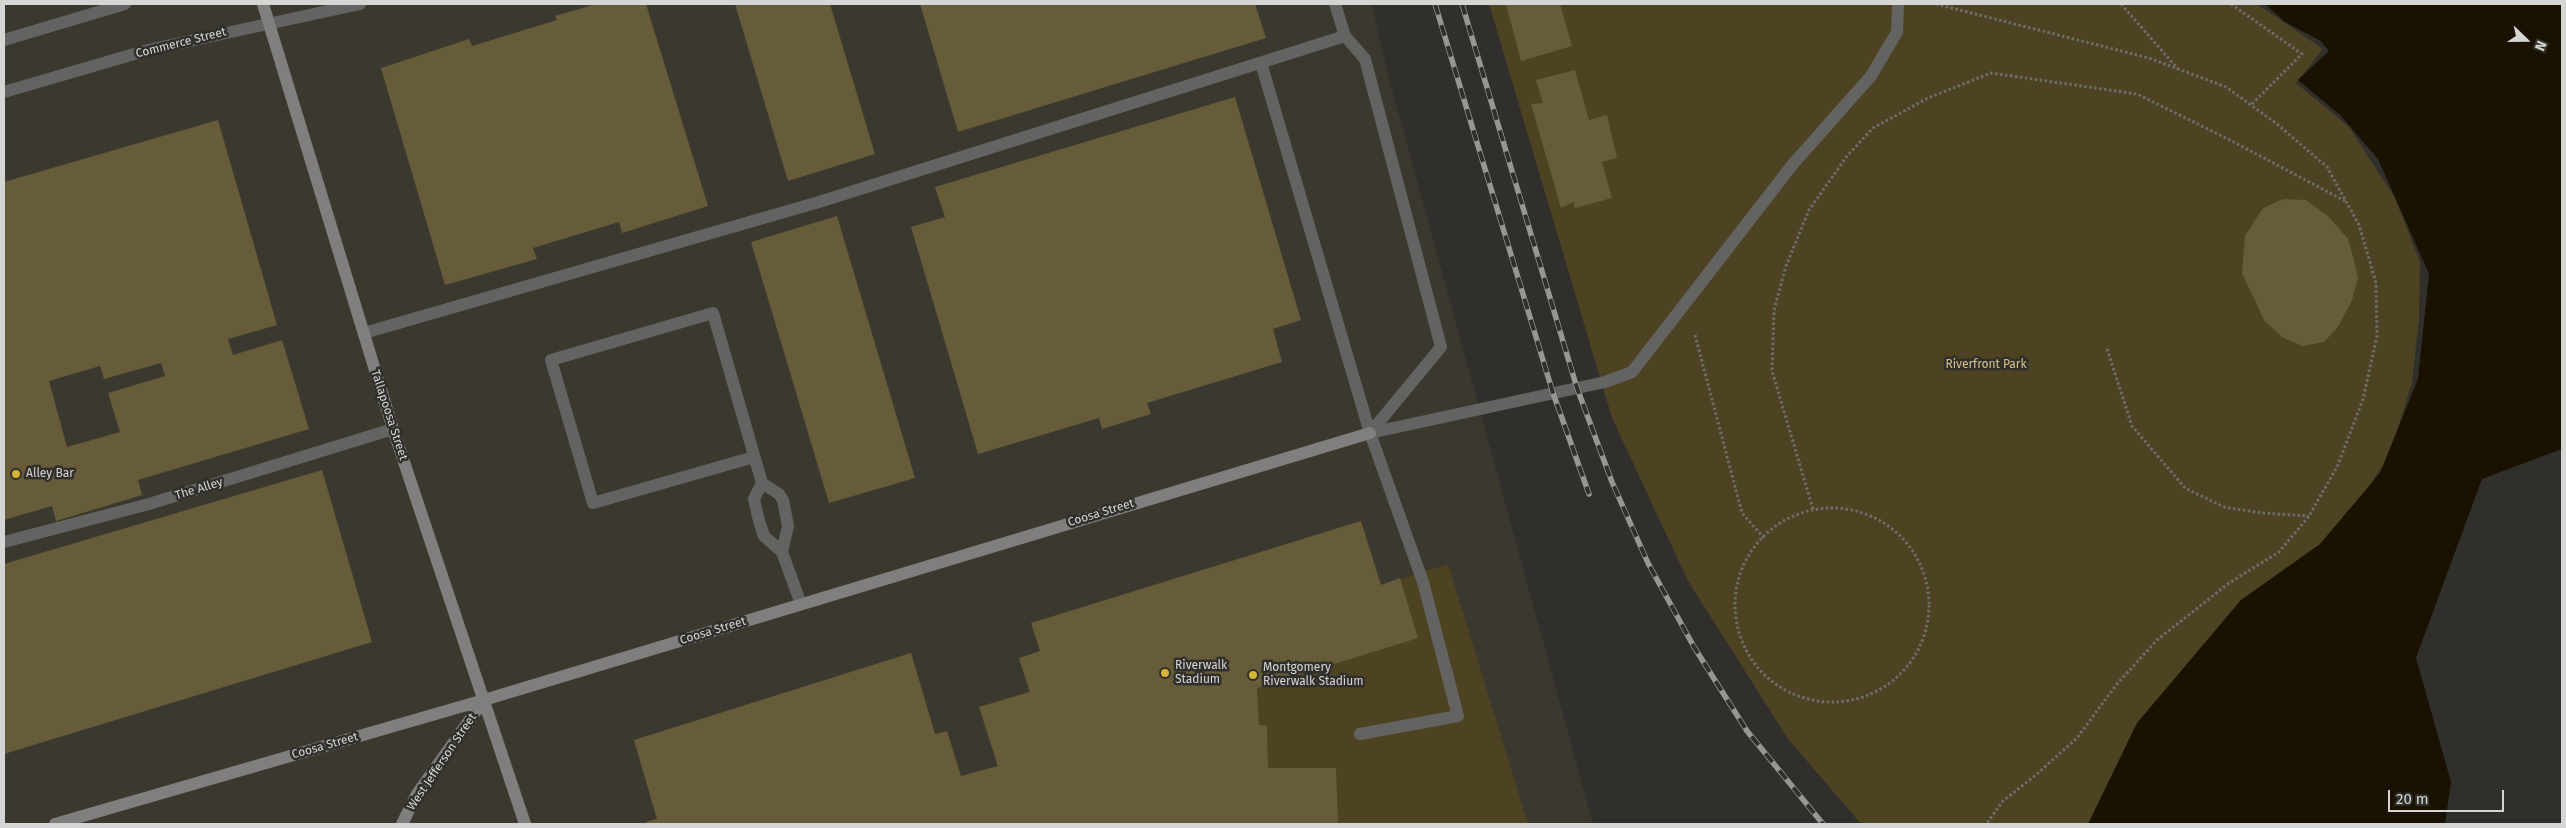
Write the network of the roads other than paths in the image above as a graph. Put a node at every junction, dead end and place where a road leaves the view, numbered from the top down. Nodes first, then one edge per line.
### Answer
1 (125, 4) edge
2 (262, 4) edge
3 (360, 4) edge
4 (1335, 4) edge
5 (1898, 4) edge
6 (268, 22) junction
7 (1345, 36) junction
8 (4, 40) edge
9 (1261, 63) junction
10 (4, 92) edge
11 (364, 332) junction
12 (393, 429) junction
13 (1370, 432) junction
14 (754, 456) junction
15 (762, 483) junction
16 (4, 542) edge
17 (782, 552) junction
18 (802, 604) junction
19 (484, 700) junction
20 (1360, 734) dead end
21 (55, 824) edge
22 (402, 824) edge
23 (525, 824) edge

1 - 8 street
2 - 6 street, Tallapoosa Street
3 - 6 street, Commerce Street
4 - 7 street
5 - 13 street
6 - 10 street, Commerce Street
6 - 11 street, Tallapoosa Street
7 - 9 street
7 - 13 street
9 - 11 street
9 - 13 street
11 - 12 street, Tallapoosa Street
12 - 16 street, The Alley
12 - 19 street, Tallapoosa Street
13 - 18 street, Coosa Street
13 - 20 street
14 - 14 street
14 - 15 street
15 - 17 street
15 - 17 street
17 - 18 street
18 - 19 street, Coosa Street
19 - 21 street, Coosa Street
19 - 22 street, West Jefferson Street
19 - 23 street, Tallapoosa Street

